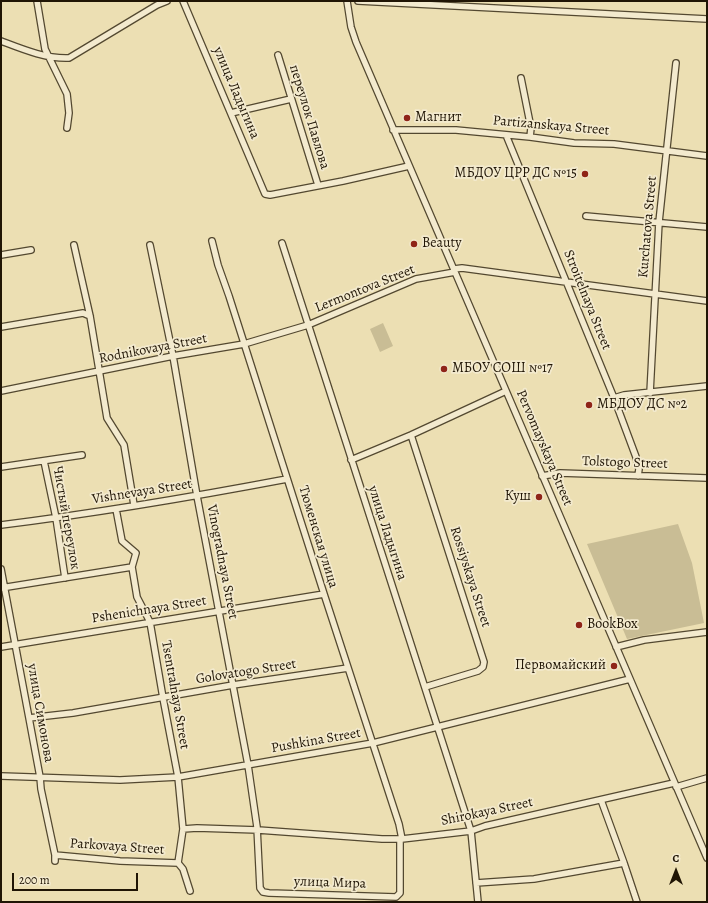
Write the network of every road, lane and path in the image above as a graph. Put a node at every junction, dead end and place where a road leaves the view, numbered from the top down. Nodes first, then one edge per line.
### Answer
1 (37, 1) edge
2 (167, 1) edge
3 (183, 1) edge
4 (348, 1) edge
5 (358, 1) edge
6 (156, 3) edge
7 (707, 19) edge
8 (1, 41) edge
9 (278, 55) dead end
10 (48, 56) junction
11 (676, 63) dead end
12 (521, 78) dead end
13 (291, 99) junction
14 (231, 113) junction
15 (67, 128) dead end
16 (393, 130) junction
17 (506, 134) junction
18 (530, 137) junction
19 (667, 152) junction
20 (707, 156) edge
21 (409, 166) junction
22 (318, 185) junction
23 (586, 216) dead end
24 (659, 222) junction
25 (707, 227) edge
26 (212, 241) dead end
27 (282, 243) dead end
28 (74, 245) dead end
29 (150, 245) dead end
30 (31, 250) dead end
31 (1, 255) edge
32 (455, 270) junction
33 (567, 282) junction
34 (655, 294) junction
35 (707, 301) edge
36 (90, 316) junction
37 (308, 325) junction
38 (1, 327) edge
39 (244, 344) junction
40 (173, 356) junction
41 (99, 372) junction
42 (707, 386) edge
43 (1, 391) edge
44 (506, 391) junction
45 (650, 393) junction
46 (614, 398) junction
47 (412, 435) junction
48 (82, 455) dead end
49 (351, 460) junction
50 (44, 461) junction
51 (1, 467) edge
52 (542, 476) junction
53 (638, 476) junction
54 (707, 478) edge
55 (287, 479) junction
56 (197, 496) junction
57 (134, 505) junction
58 (116, 509) junction
59 (56, 518) junction
60 (1, 525) edge
61 (132, 568) junction
62 (1, 569) edge
63 (65, 578) junction
64 (3, 588) edge
65 (324, 594) junction
66 (219, 611) junction
67 (150, 622) junction
68 (707, 632) edge
69 (16, 644) junction
70 (1, 647) edge
71 (616, 647) junction
72 (348, 668) junction
73 (630, 679) junction
74 (233, 685) junction
75 (425, 687) junction
76 (163, 698) junction
77 (30, 718) junction
78 (438, 727) junction
79 (373, 743) junction
80 (248, 765) junction
81 (1, 776) edge
82 (40, 777) junction
83 (178, 777) junction
84 (707, 778) edge
85 (675, 785) junction
86 (601, 800) junction
87 (183, 829) junction
88 (258, 830) junction
89 (471, 831) junction
90 (401, 839) junction
91 (55, 855) junction
92 (707, 858) edge
93 (55, 861) dead end
94 (178, 863) junction
95 (624, 863) junction
96 (476, 882) junction
97 (259, 885) joint
98 (190, 891) dead end
99 (400, 891) joint
100 (478, 902) edge
101 (637, 902) edge

1 - 10 street
2 - 6 street
3 - 14 street, улица Ладыгина
4 - 16 street, Pervomayskaya Street
5 - 7 street
6 - 10 street
8 - 10 street
9 - 13 street, переулок Павлова
10 - 15 street
11 - 19 street, Kurchatova Street
12 - 18 street
13 - 14 street
13 - 22 street, переулок Павлова
14 - 22 street, улица Ладыгина
16 - 17 street, Partizanskaya Street
16 - 21 street, Pervomayskaya Street
17 - 18 street, Partizanskaya Street
17 - 33 street, Stroitelnaya Street
18 - 19 street, Partizanskaya Street
19 - 20 street, Partizanskaya Street
19 - 24 street, Kurchatova Street
21 - 22 street
21 - 32 street, Pervomayskaya Street
23 - 24 street
24 - 25 street
24 - 34 street, Kurchatova Street
26 - 39 street, Тюменская улица
27 - 37 street, улица Ладыгина
28 - 36 street
29 - 40 street, Vinogradnaya Street
30 - 31 street
32 - 33 street, Lermontova Street
32 - 37 street, Lermontova Street
32 - 44 street, Pervomayskaya Street
33 - 34 street, Lermontova Street
33 - 46 street, Stroitelnaya Street
34 - 35 street, Lermontova Street
34 - 45 street, Kurchatova Street
36 - 38 street
36 - 41 street
37 - 39 street, Rodnikovaya Street
37 - 49 street, улица Ладыгина
39 - 40 street, Rodnikovaya Street
39 - 55 street, Тюменская улица
40 - 41 street, Rodnikovaya Street
40 - 56 street, Vinogradnaya Street
41 - 43 street, Rodnikovaya Street
41 - 57 street
42 - 45 street
44 - 47 street
44 - 52 street, Pervomayskaya Street
45 - 46 street
46 - 53 street, Stroitelnaya Street
47 - 49 street
47 - 75 street, Rossiyskaya Street
48 - 50 street
49 - 75 street, улица Ладыгина
50 - 51 street
50 - 59 street, Чистый переулок
52 - 53 street, Tolstogo Street
52 - 71 street, Pervomayskaya Street
53 - 54 street, Tolstogo Street
55 - 56 street, Vishnevaya Street
55 - 65 street, Тюменская улица
56 - 57 street, Vishnevaya Street
56 - 66 street, Vinogradnaya Street
57 - 58 street, Vishnevaya Street
58 - 59 street, Vishnevaya Street
58 - 61 street, Tsentralnaya Street
59 - 60 street, Vishnevaya Street
59 - 63 street, Чистый переулок
61 - 63 street
61 - 67 street, Tsentralnaya Street
62 - 64 street, улица Симонова
63 - 64 street
64 - 69 street, улица Симонова
65 - 66 street, Pshenichnaya Street
65 - 72 street, Тюменская улица
66 - 67 street, Pshenichnaya Street
66 - 74 street, Vinogradnaya Street
67 - 69 street, Pshenichnaya Street
67 - 76 street, Tsentralnaya Street
68 - 71 street
69 - 70 street, Pshenichnaya Street
69 - 77 street, улица Симонова
71 - 73 street, Pervomayskaya Street
72 - 74 street, Golovatogo Street
72 - 79 street, Тюменская улица
73 - 78 street, Pushkina Street
73 - 85 street, Pervomayskaya Street
74 - 76 street, Golovatogo Street
74 - 80 street, Vinogradnaya Street
75 - 78 street, улица Ладыгина
76 - 77 street, Golovatogo Street
76 - 83 street, Tsentralnaya Street
77 - 82 street, улица Симонова
78 - 79 street, Pushkina Street
78 - 89 street, улица Ладыгина
79 - 80 street, Pushkina Street
79 - 90 street, Тюменская улица
80 - 83 street, Pushkina Street
80 - 88 street, Vinogradnaya Street
81 - 82 street, Pushkina Street
82 - 83 street, Pushkina Street
82 - 91 street, улица Симонова
83 - 87 street, Tsentralnaya Street
84 - 85 street, Shirokaya Street
85 - 86 street, Shirokaya Street
85 - 92 street, Pervomayskaya Street
86 - 89 street, Shirokaya Street
86 - 95 street
87 - 88 street, Shirokaya Street
87 - 94 street, Tsentralnaya Street
88 - 90 street, Shirokaya Street
88 - 97 street, Vinogradnaya Street
89 - 90 street, Shirokaya Street
89 - 96 street, улица Ладыгина
90 - 99 street, Тюменская улица
91 - 93 street, улица Симонова
91 - 94 street, Parkovaya Street
94 - 98 street
95 - 96 street
95 - 101 street
96 - 100 street, улица Ладыгина
97 - 99 street, улица Мира

